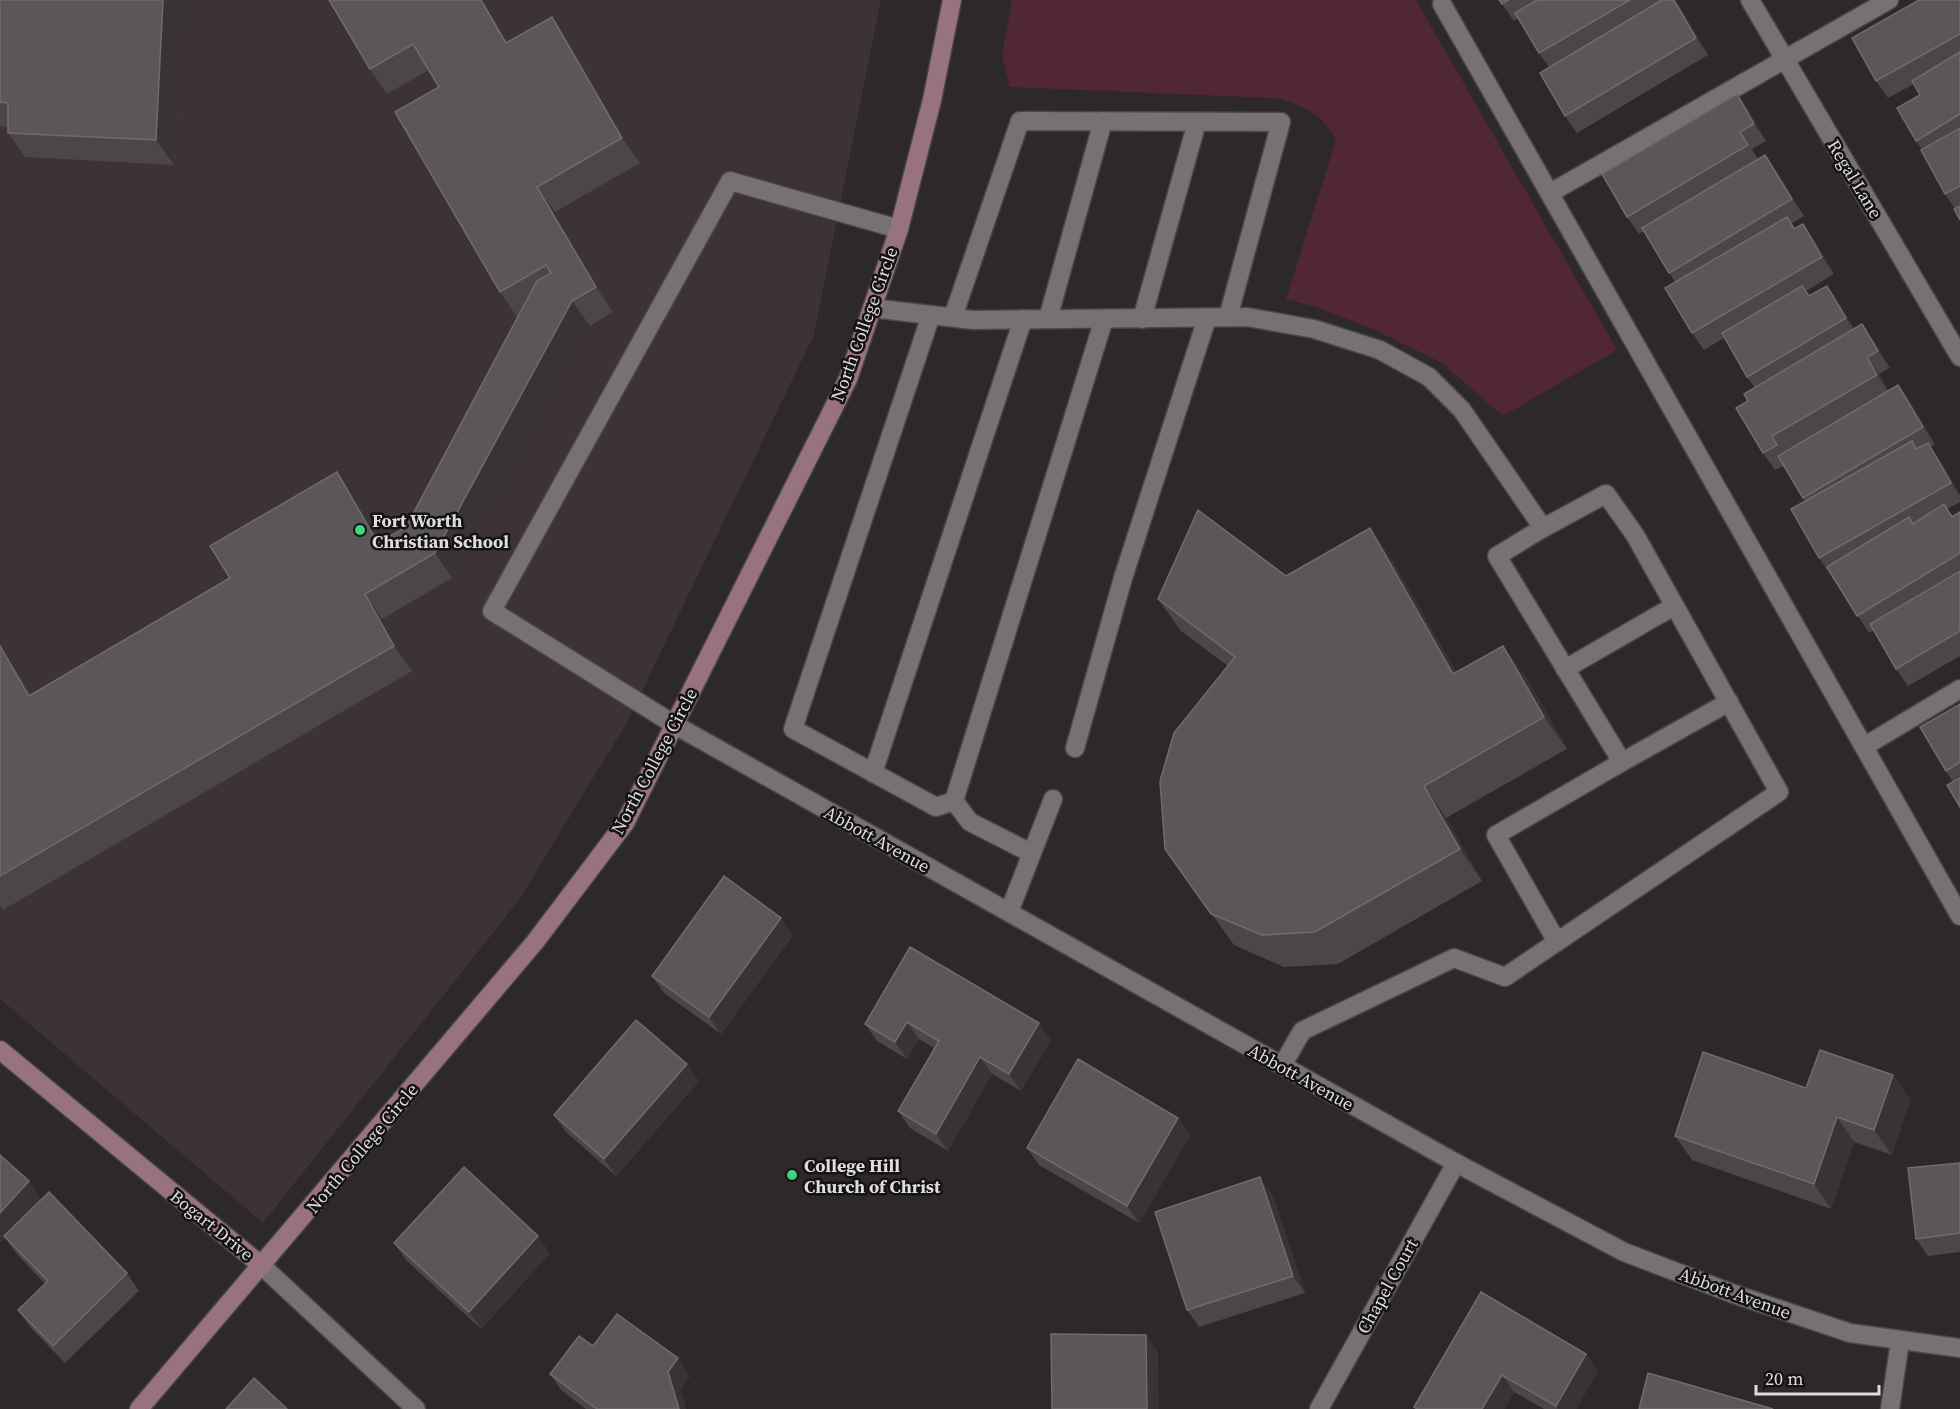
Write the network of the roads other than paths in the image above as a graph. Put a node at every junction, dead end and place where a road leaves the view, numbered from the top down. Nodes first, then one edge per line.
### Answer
1 (952, 0) edge
2 (1750, 0) edge
3 (1889, 0) edge
4 (1442, 4) dead end
5 (1785, 60) junction
6 (1104, 121) junction
7 (1197, 122) junction
8 (1550, 193) junction
9 (899, 229) junction
10 (872, 308) junction
11 (931, 315) junction
12 (953, 317) junction
13 (1228, 317) junction
14 (1142, 318) junction
15 (1208, 318) junction
16 (1023, 319) junction
17 (1048, 319) junction
18 (1104, 319) junction
19 (1960, 357) edge
20 (1543, 528) junction
21 (1674, 606) junction
22 (1565, 669) junction
23 (1960, 689) edge
24 (1729, 702) junction
25 (675, 725) junction
26 (1865, 746) junction
27 (1075, 748) dead end
28 (1622, 762) junction
29 (873, 773) junction
30 (1053, 799) dead end
31 (954, 801) junction
32 (1032, 854) junction
33 (1009, 912) junction
34 (1960, 916) edge
35 (1557, 942) junction
36 (0, 1050) edge
37 (1282, 1066) junction
38 (1456, 1163) junction
39 (262, 1266) junction
40 (1900, 1341) junction
41 (1960, 1348) edge
42 (139, 1409) edge
43 (416, 1409) edge
44 (1319, 1409) edge
45 (1890, 1409) edge

1 - 9 street, North College Circle
2 - 5 street, Regal Lane
3 - 5 street
4 - 8 street
5 - 8 street
5 - 19 street, Regal Lane
6 - 7 street
6 - 12 street
6 - 17 street
7 - 13 street
7 - 14 street
8 - 26 street
9 - 10 street, North College Circle
9 - 25 street, Abbott Avenue
10 - 11 street
10 - 25 street, North College Circle
11 - 12 street
11 - 29 street
12 - 16 street
13 - 15 street
13 - 20 street
14 - 15 street
14 - 18 street
15 - 27 street
16 - 17 street
16 - 29 street
17 - 18 street
18 - 31 street
20 - 21 street
20 - 22 street
21 - 22 street
21 - 24 street
22 - 28 street
23 - 26 street
24 - 28 street
24 - 35 street
25 - 33 street, Abbott Avenue
25 - 39 street, North College Circle
26 - 34 street
28 - 35 street
29 - 31 street
30 - 32 street
31 - 32 street
32 - 33 street
33 - 37 street, Abbott Avenue
35 - 37 street
36 - 39 street, Bogart Drive
37 - 38 street, Abbott Avenue
38 - 40 street, Abbott Avenue
38 - 44 street, Chapel Court
39 - 42 street, North College Circle
39 - 43 street, Bogart Drive
40 - 41 street, Abbott Avenue
40 - 45 street

